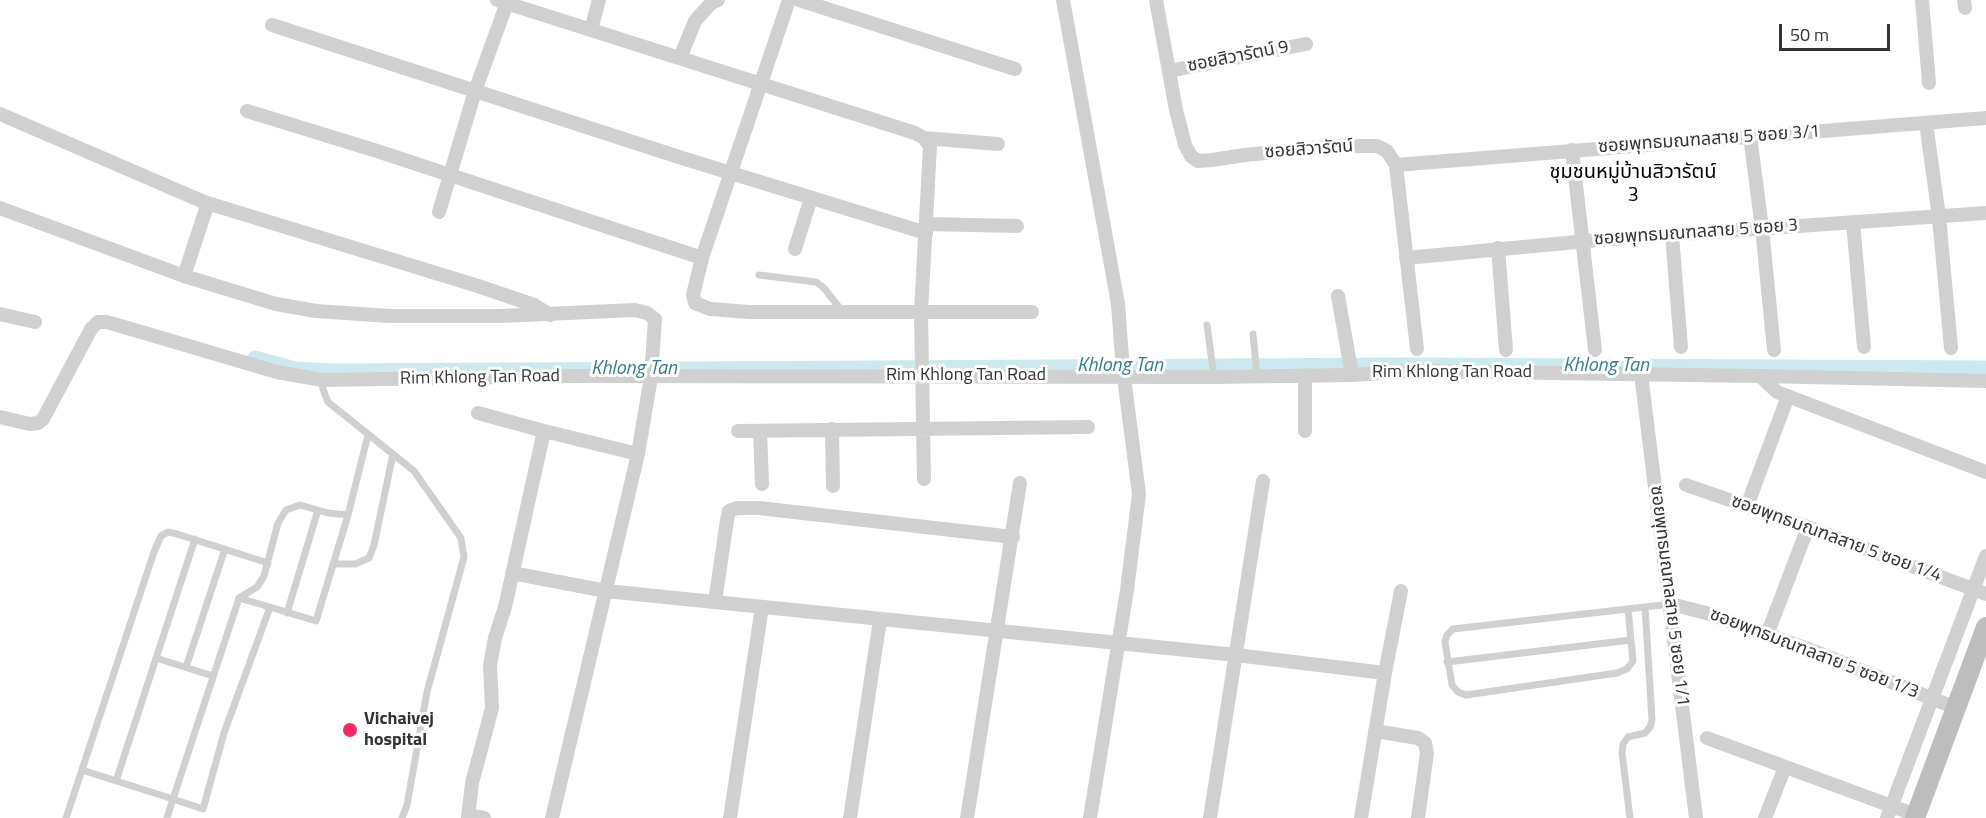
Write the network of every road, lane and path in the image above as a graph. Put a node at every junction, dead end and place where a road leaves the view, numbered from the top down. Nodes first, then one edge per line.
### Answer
1 (599, 0) edge
2 (718, 0) edge
3 (789, 0) edge
4 (799, 0) edge
5 (1063, 0) edge
6 (1156, 0) edge
7 (1922, 0) edge
8 (504, 1) edge
9 (272, 25) dead end
10 (591, 30) junction
11 (1306, 44) dead end
12 (680, 58) junction
13 (1015, 69) dead end
14 (1169, 71) junction
15 (1929, 83) dead end
16 (760, 84) junction
17 (475, 91) junction
18 (247, 111) dead end
19 (0, 114) edge
20 (1986, 118) edge
21 (1926, 123) junction
22 (1750, 136) junction
23 (924, 138) junction
24 (998, 144) dead end
25 (1572, 150) junction
26 (1396, 165) junction
27 (730, 173) junction
28 (449, 175) junction
29 (811, 198) junction
30 (208, 203) junction
31 (0, 208) edge
32 (439, 212) dead end
33 (1986, 213) edge
34 (1939, 217) junction
35 (1853, 222) junction
36 (1017, 226) dead end
37 (1762, 228) junction
38 (926, 229) junction
39 (1672, 235) junction
40 (1584, 241) junction
41 (1498, 248) junction
42 (795, 249) dead end
43 (702, 258) junction
44 (1406, 258) junction
45 (759, 275) dead end
46 (184, 276) junction
47 (1338, 296) dead end
48 (842, 311) junction
49 (921, 312) junction
50 (1032, 312) dead end
51 (0, 314) edge
52 (550, 315) junction
53 (35, 322) dead end
54 (1207, 325) dead end
55 (1253, 334) dead end
56 (1681, 347) dead end
57 (1864, 347) dead end
58 (1951, 348) dead end
59 (1417, 350) dead end
60 (1506, 350) dead end
61 (1595, 350) dead end
62 (1774, 350) dead end
63 (1350, 366) junction
64 (922, 370) junction
65 (1124, 373) junction
66 (1256, 373) junction
67 (651, 374) junction
68 (1214, 374) junction
69 (1641, 374) junction
70 (1305, 375) junction
71 (1760, 376) junction
72 (322, 380) junction
73 (1986, 381) edge
74 (1788, 396) junction
75 (478, 413) dead end
76 (0, 417) edge
77 (1088, 427) dead end
78 (923, 428) junction
79 (832, 429) junction
80 (543, 431) junction
81 (760, 431) junction
82 (1305, 431) dead end
83 (738, 432) dead end
84 (368, 435) junction
85 (393, 454) junction
86 (638, 454) junction
87 (1986, 472) edge
88 (924, 479) dead end
89 (1263, 481) dead end
90 (1020, 483) dead end
91 (762, 484) dead end
92 (1686, 485) dead end
93 (833, 486) dead end
94 (1747, 506) junction
95 (318, 510) junction
96 (348, 515) junction
97 (1808, 526) junction
98 (1013, 537) junction
99 (195, 539) junction
100 (225, 549) junction
101 (1986, 556) edge
102 (268, 563) junction
103 (333, 564) junction
104 (512, 573) junction
105 (606, 591) junction
106 (1401, 591) dead end
107 (1980, 592) edge
108 (239, 598) junction
109 (715, 602) junction
110 (1671, 604) junction
111 (270, 607) junction
112 (762, 607) junction
113 (1646, 608) junction
114 (1628, 609) junction
115 (287, 613) junction
116 (880, 620) junction
117 (1986, 627) edge
118 (998, 631) junction
119 (1767, 635) junction
120 (1631, 640) junction
121 (1118, 644) junction
122 (1236, 655) junction
123 (156, 658) junction
124 (1447, 662) junction
125 (186, 667) junction
126 (1385, 673) junction
127 (213, 676) junction
128 (1931, 698) junction
129 (1956, 708) junction
130 (1375, 731) junction
131 (1707, 738) dead end
132 (1785, 767) junction
133 (82, 771) junction
134 (116, 781) junction
135 (173, 799) junction
136 (203, 809) junction
137 (1890, 812) edge
138 (468, 817) edge
139 (1915, 817) edge
140 (66, 818) edge
141 (167, 818) edge
142 (200, 818) edge
143 (402, 818) edge
144 (484, 818) edge
145 (552, 818) edge
146 (730, 818) edge
147 (850, 818) edge
148 (967, 818) edge
149 (1090, 818) edge
150 (1210, 818) edge
151 (1361, 818) edge
152 (1418, 818) edge
153 (1630, 818) edge
154 (1696, 818) edge
155 (1766, 818) edge

1 - 10 street
2 - 12 street
3 - 16 street
4 - 13 street
5 - 65 street
6 - 14 street, ซอยสิวารัตน์
7 - 15 street
8 - 10 street
8 - 17 street
9 - 17 street
10 - 12 street
11 - 14 street, ซอยสิวารัตน์ 9
12 - 16 street
14 - 26 street, ซอยสิวารัตน์
16 - 23 street
16 - 27 street
17 - 27 street
17 - 28 street
18 - 28 street
19 - 30 street
20 - 21 street, ซอยพุทธมณฑลสาย 5 ซอย 3/1
21 - 22 street, ซอยพุทธมณฑลสาย 5 ซอย 3/1
21 - 34 street
22 - 25 street, ซอยพุทธมณฑลสาย 5 ซอย 3/1
22 - 37 street
23 - 24 street
23 - 38 street
25 - 26 street, ซอยพุทธมณฑลสาย 5 ซอย 3/1
25 - 40 street
26 - 44 street
27 - 29 street
27 - 43 street
28 - 32 street
28 - 43 street
29 - 38 street
29 - 42 street
30 - 46 street
30 - 52 street
31 - 46 street
33 - 34 street, ซอยพุทธมณฑลสาย 5 ซอย 3
34 - 35 street, ซอยพุทธมณฑลสาย 5 ซอย 3
34 - 58 street
35 - 37 street, ซอยพุทธมณฑลสาย 5 ซอย 3
35 - 57 street
36 - 38 street
37 - 39 street, ซอยพุทธมณฑลสาย 5 ซอย 3
37 - 62 street
38 - 49 street
39 - 40 street, ซอยพุทธมณฑลสาย 5 ซอย 3
39 - 56 street
40 - 41 street, ซอยพุทธมณฑลสาย 5 ซอย 3
40 - 61 street
41 - 44 street, ซอยพุทธมณฑลสาย 5 ซอย 3
41 - 60 street
43 - 48 street
44 - 59 street
45 - 48 lane
46 - 52 street
47 - 63 street
48 - 49 street
49 - 50 street
49 - 64 street
51 - 53 street
52 - 67 street
54 - 68 lane
55 - 66 lane
63 - 69 street, Rim Khlong Tan Road
63 - 70 street, Rim Khlong Tan Road
64 - 65 street, Rim Khlong Tan Road
64 - 67 street, Rim Khlong Tan Road
64 - 78 street
65 - 68 street, Rim Khlong Tan Road
65 - 121 street
66 - 68 street, Rim Khlong Tan Road
66 - 70 street, Rim Khlong Tan Road
67 - 72 street, Rim Khlong Tan Road
67 - 86 street
69 - 71 street, Rim Khlong Tan Road
69 - 110 street, ซอยพุทธมณฑลสาย 5 ซอย 1/1
70 - 82 street
71 - 73 street, Rim Khlong Tan Road
71 - 74 street
72 - 76 street, Rim Khlong Tan Road
72 - 84 lane
74 - 87 street
74 - 94 street
75 - 80 street
77 - 78 street
78 - 79 street
78 - 88 street
79 - 81 street
79 - 93 street
80 - 86 street
80 - 104 street
81 - 83 street
81 - 91 street
84 - 85 lane
84 - 96 lane
85 - 103 lane
85 - 143 lane
86 - 105 street
89 - 122 street
90 - 98 street
92 - 94 street, ซอยพุทธมณฑลสาย 5 ซอย 1/4
94 - 97 street, ซอยพุทธมณฑลสาย 5 ซอย 1/4
95 - 96 lane
95 - 102 lane
95 - 115 lane
96 - 103 lane
97 - 107 street, ซอยพุทธมณฑลสาย 5 ซอย 1/4
97 - 119 street
98 - 109 street
98 - 118 street
99 - 100 lane
99 - 123 lane
99 - 133 lane
100 - 102 lane
100 - 125 lane
101 - 107 street
102 - 108 lane
103 - 115 lane
104 - 105 street
104 - 138 street
105 - 109 street
105 - 145 street
106 - 126 street
107 - 128 street
108 - 111 lane
108 - 127 lane
109 - 112 street
110 - 113 lane
110 - 119 street, ซอยพุทธมณฑลสาย 5 ซอย 1/3
110 - 154 street, ซอยพุทธมณฑลสาย 5 ซอย 1/1
111 - 115 lane
111 - 136 lane
112 - 116 street
112 - 146 street
113 - 114 lane
113 - 153 lane
114 - 120 lane
114 - 124 lane
116 - 118 street
116 - 147 street
117 - 129 main road
118 - 121 street
118 - 148 street
119 - 128 street, ซอยพุทธมณฑลสาย 5 ซอย 1/3
120 - 124 lane
120 - 124 lane
121 - 122 street
121 - 149 street
122 - 126 street
122 - 150 street
123 - 125 lane
123 - 134 lane
125 - 127 lane
126 - 130 street
127 - 135 lane
128 - 129 street, ซอยพุทธมณฑลสาย 5 ซอย 1/3
128 - 137 street
129 - 139 main road
130 - 151 street
130 - 152 street
131 - 132 street
132 - 137 street
132 - 155 street
133 - 134 lane
133 - 140 lane
134 - 135 lane
135 - 136 lane
135 - 141 lane
136 - 142 lane
137 - 139 street
138 - 144 street

